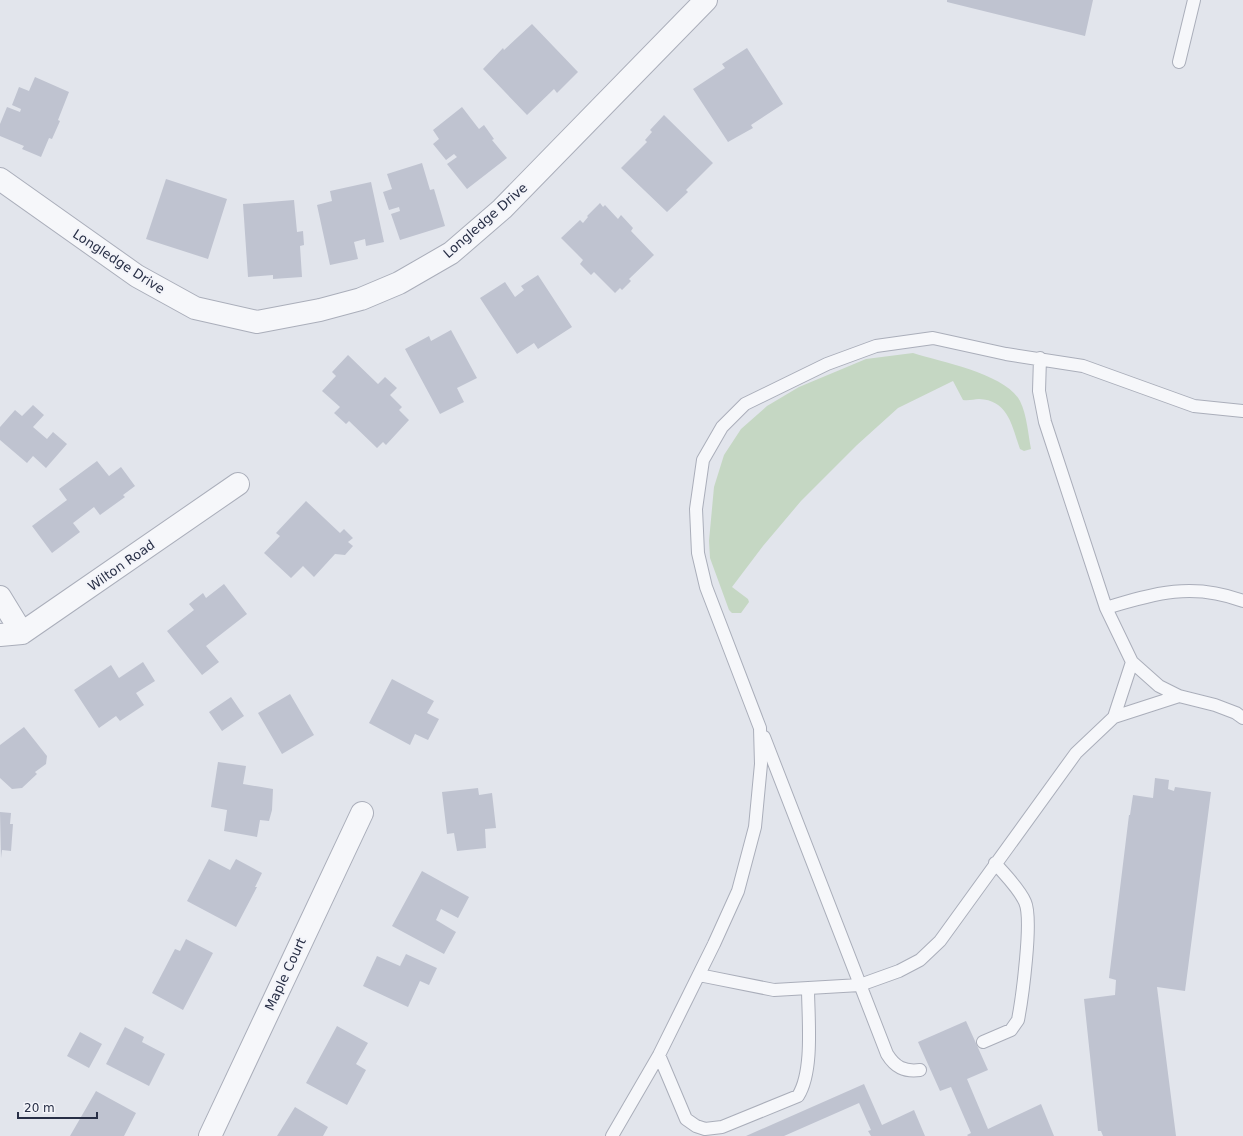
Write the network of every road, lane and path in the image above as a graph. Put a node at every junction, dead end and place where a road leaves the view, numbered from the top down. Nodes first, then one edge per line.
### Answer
1 (706, 0) edge
2 (1194, 0) edge
3 (1179, 62) dead end
4 (0, 179) edge
5 (1040, 358) junction
6 (1243, 411) edge
7 (238, 484) dead end
8 (0, 597) edge
9 (1243, 601) edge
10 (1106, 608) junction
11 (22, 633) junction
12 (0, 635) edge
13 (1132, 662) junction
14 (1179, 696) junction
15 (1114, 717) junction
16 (1243, 718) edge
17 (760, 728) junction
18 (362, 813) dead end
19 (995, 863) junction
20 (699, 975) junction
21 (860, 985) junction
22 (808, 988) junction
23 (983, 1042) dead end
24 (659, 1055) junction
25 (920, 1070) dead end
26 (210, 1136) edge
27 (612, 1136) edge

1 - 4 street, Longledge Drive
2 - 3 lane
5 - 6 lane
5 - 10 lane
5 - 17 lane
7 - 11 street, Wilton Road
8 - 11 street
9 - 10 lane
10 - 13 lane
11 - 12 street, Wilton Road
13 - 14 lane
13 - 15 lane
14 - 15 lane
14 - 16 lane
15 - 19 lane
17 - 20 lane
17 - 21 lane
18 - 26 street, Maple Court
19 - 21 lane
19 - 23 lane
20 - 22 lane
20 - 24 lane
21 - 22 lane
21 - 25 lane
22 - 24 lane
24 - 27 lane

